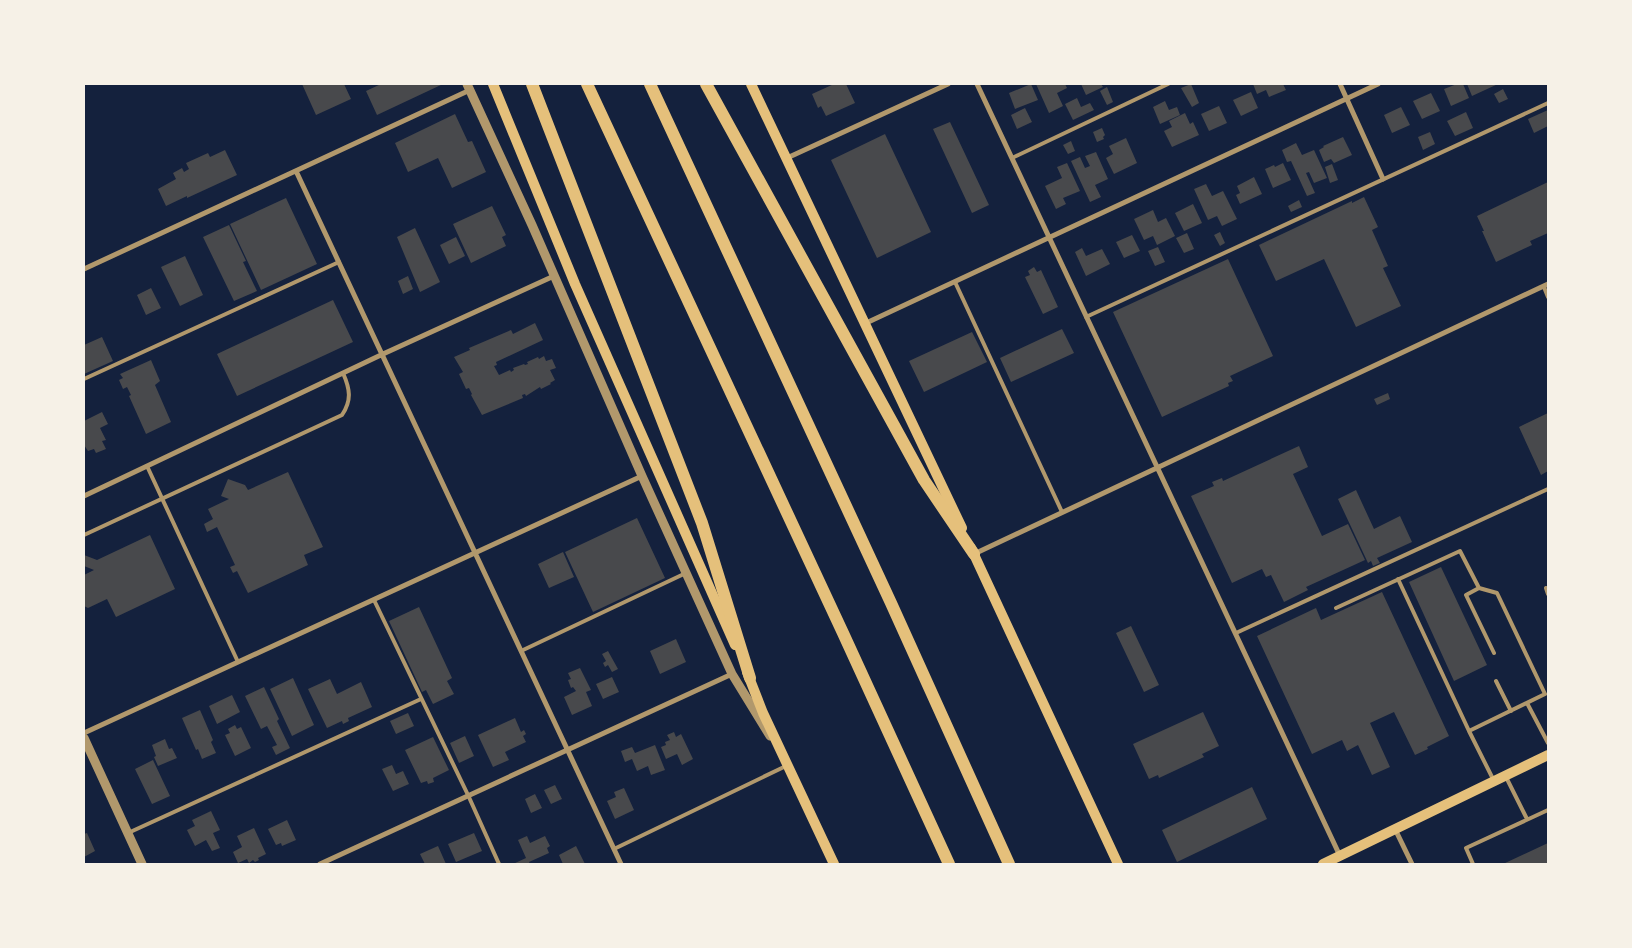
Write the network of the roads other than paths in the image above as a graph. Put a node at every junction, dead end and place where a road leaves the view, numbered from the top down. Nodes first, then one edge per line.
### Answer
1 (491, 84) edge
2 (532, 84) edge
3 (587, 84) edge
4 (650, 84) edge
5 (706, 84) edge
6 (751, 84) edge
7 (948, 84) edge
8 (977, 84) edge
9 (1168, 84) edge
10 (1340, 84) edge
11 (1378, 84) edge
12 (468, 87) edge
13 (1347, 98) junction
14 (1548, 102) edge
15 (786, 158) junction
16 (1012, 158) junction
17 (296, 171) junction
18 (1383, 179) junction
19 (1050, 238) junction
20 (339, 262) junction
21 (84, 269) edge
22 (554, 276) junction
23 (954, 282) junction
24 (1546, 285) edge
25 (1548, 296) edge
26 (1086, 317) junction
27 (864, 324) junction
28 (383, 354) junction
29 (343, 373) junction
30 (84, 379) edge
31 (147, 466) junction
32 (1158, 467) junction
33 (642, 476) junction
34 (1548, 489) edge
35 (84, 496) edge
36 (162, 499) junction
37 (1062, 512) junction
38 (84, 535) edge
39 (475, 553) junction
40 (974, 554) junction
41 (686, 573) junction
42 (1398, 579) junction
43 (1479, 588) junction
44 (1546, 588) dead end
45 (1548, 594) edge
46 (374, 600) junction
47 (1336, 608) dead end
48 (1236, 633) junction
49 (521, 651) junction
50 (1494, 653) dead end
51 (238, 662) junction
52 (732, 674) junction
53 (750, 678) junction
54 (1496, 682) dead end
55 (421, 698) junction
56 (1527, 703) junction
57 (1511, 711) junction
58 (1470, 731) junction
59 (84, 733) edge
60 (84, 738) edge
61 (1548, 743) edge
62 (567, 750) junction
63 (1548, 756) edge
64 (788, 766) junction
65 (1506, 776) junction
66 (1494, 782) junction
67 (468, 795) junction
68 (1548, 810) edge
69 (1527, 820) junction
70 (1395, 829) junction
71 (128, 833) junction
72 (614, 849) junction
73 (1340, 856) junction
74 (142, 864) edge
75 (320, 864) edge
76 (499, 864) edge
77 (621, 864) edge
78 (834, 864) edge
79 (949, 864) edge
80 (1009, 864) edge
81 (1118, 864) edge
82 (1323, 864) edge
83 (1412, 864) edge
84 (1473, 864) edge

1 - 53 main road
2 - 53 highway
3 - 79 highway
4 - 80 highway
5 - 40 highway
6 - 15 main road
7 - 15 street
8 - 16 street
9 - 16 lane
10 - 13 street
11 - 13 street
12 - 17 street
12 - 22 street
13 - 18 street
13 - 19 street
14 - 18 lane
15 - 27 main road
16 - 19 street
17 - 20 street
17 - 21 street
18 - 26 lane
19 - 23 street
19 - 26 street
20 - 28 street
20 - 30 lane
22 - 28 street
22 - 33 street
23 - 27 street
23 - 37 lane
24 - 25 lane
24 - 32 street
26 - 32 street
27 - 40 main road
28 - 29 street
28 - 39 street
29 - 31 street
29 - 36 lane
31 - 35 street
31 - 36 lane
32 - 37 street
32 - 48 street
33 - 39 street
33 - 41 street
34 - 48 lane
36 - 38 lane
36 - 51 lane
37 - 40 street
39 - 46 street
39 - 49 street
40 - 81 main road
41 - 49 lane
41 - 52 street
42 - 43 lane
42 - 47 lane
42 - 58 lane
43 - 50 lane
43 - 56 lane
44 - 45 lane
46 - 51 street
46 - 55 lane
48 - 73 street
49 - 62 street
51 - 59 street
52 - 62 street
52 - 64 street
53 - 64 main road
54 - 57 lane
55 - 67 lane
55 - 71 lane
56 - 57 lane
56 - 61 lane
57 - 58 lane
58 - 66 lane
60 - 71 street
62 - 67 street
62 - 72 street
63 - 65 main road
64 - 72 lane
64 - 78 main road
65 - 66 main road
65 - 69 lane
66 - 70 main road
67 - 75 street
67 - 76 lane
68 - 69 lane
69 - 84 lane
70 - 73 main road
70 - 83 street
71 - 74 street
72 - 77 street
73 - 82 main road

